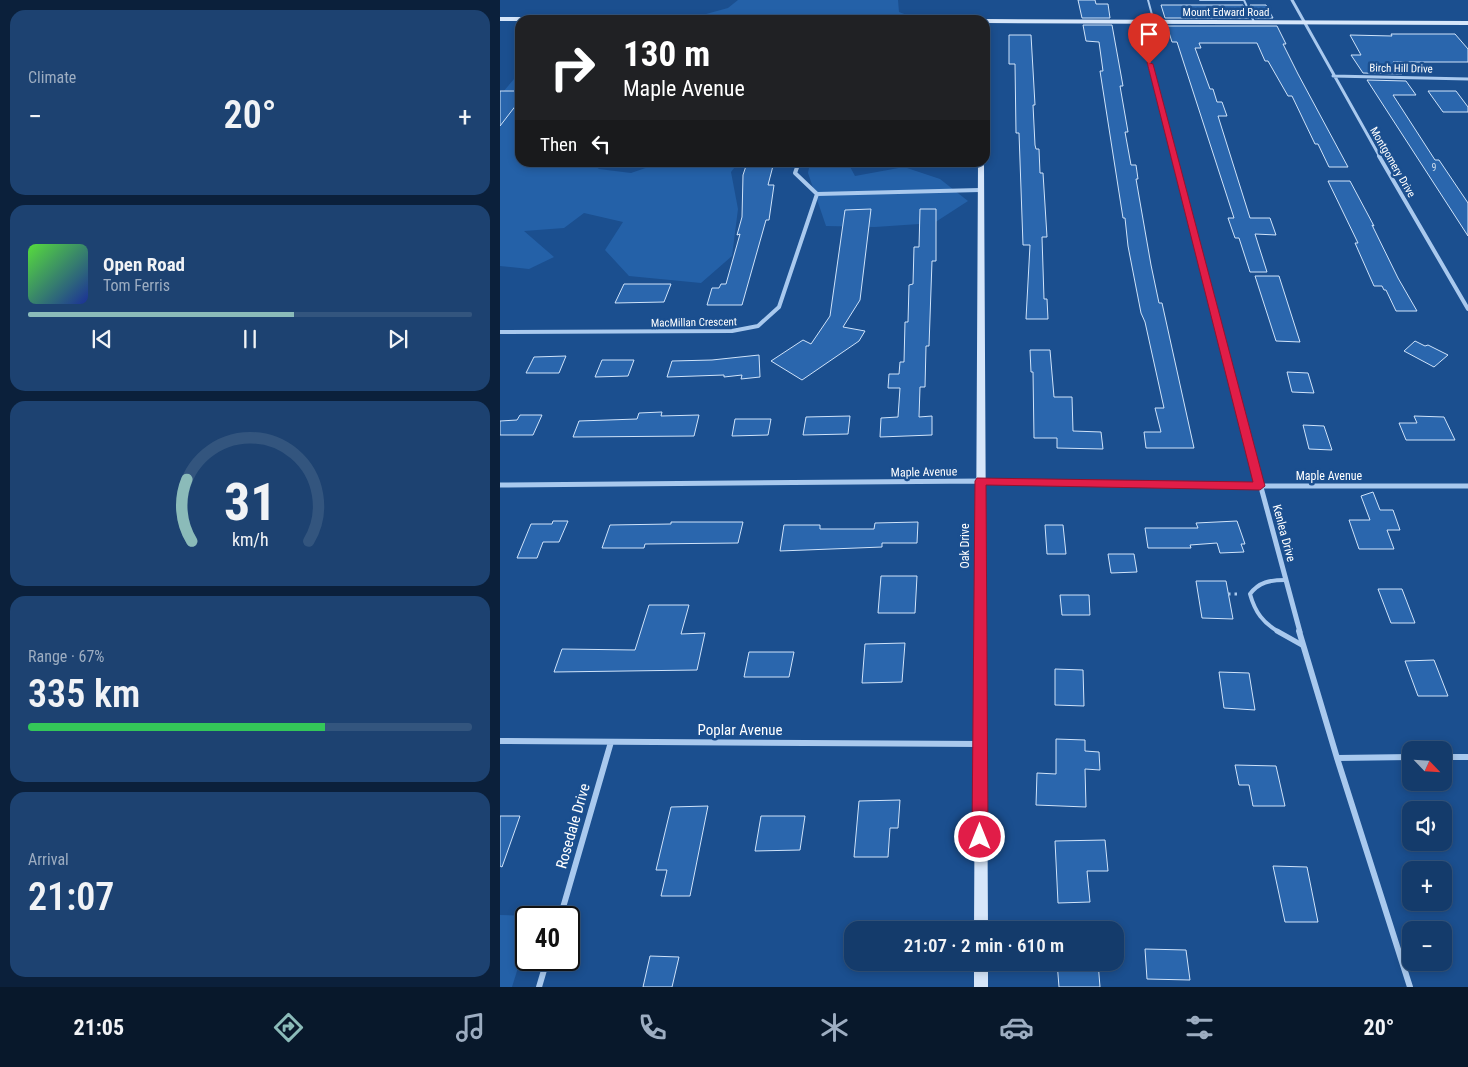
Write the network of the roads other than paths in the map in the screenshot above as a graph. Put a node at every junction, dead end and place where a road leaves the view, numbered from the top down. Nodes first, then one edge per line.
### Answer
1 (1148, 0) edge
2 (1200, 0) edge
3 (1244, 0) edge
4 (1292, 0) edge
5 (500, 19) edge
6 (515, 19) edge
7 (990, 21) edge
8 (1138, 22) junction
9 (1154, 22) junction
10 (1254, 22) junction
11 (1306, 22) junction
12 (1468, 23) edge
13 (1333, 76) junction
14 (1468, 79) edge
15 (797, 167) edge
16 (981, 167) edge
17 (980, 190) junction
18 (817, 194) junction
19 (1468, 309) edge
20 (500, 332) edge
21 (981, 481) junction
22 (500, 485) edge
23 (1260, 486) junction
24 (1468, 486) edge
25 (1285, 580) junction
26 (1304, 646) junction
27 (500, 741) edge
28 (611, 742) junction
29 (980, 744) junction
30 (1402, 757) edge
31 (1452, 757) edge
32 (1468, 757) edge
33 (1337, 758) junction
34 (563, 906) edge
35 (980, 921) edge
36 (544, 971) edge
37 (981, 971) edge
38 (539, 987) edge
39 (981, 987) edge
40 (1410, 987) edge

1 - 9 lane
2 - 3 lane
3 - 10 lane
4 - 11 street, Montgomery Drive
5 - 6 street
7 - 8 street, Mount Edward Road
8 - 9 street, Mount Edward Road
8 - 23 street, Kenlea Drive
9 - 10 street, Mount Edward Road
10 - 11 street, Mount Edward Road
11 - 12 street, Mount Edward Road
11 - 13 street, Montgomery Drive
13 - 14 street, Birch Hill Drive
13 - 19 street, Montgomery Drive
15 - 18 street
16 - 17 street, Oak Drive
17 - 18 street
17 - 21 street, Oak Drive
18 - 20 street, MacMillan Crescent
21 - 22 street, Maple Avenue
21 - 23 street, Maple Avenue
21 - 29 street, Oak Drive
23 - 24 street, Maple Avenue
23 - 25 street, Kenlea Drive
25 - 26 street, Kenlea Drive
25 - 26 lane
26 - 33 street, Kenlea Drive
27 - 28 street, Poplar Avenue
28 - 29 street, Poplar Avenue
28 - 34 street, Rosedale Drive
29 - 35 street, Oak Drive
30 - 33 street
31 - 32 street
33 - 40 street, Kenlea Drive
36 - 38 street
37 - 39 street

